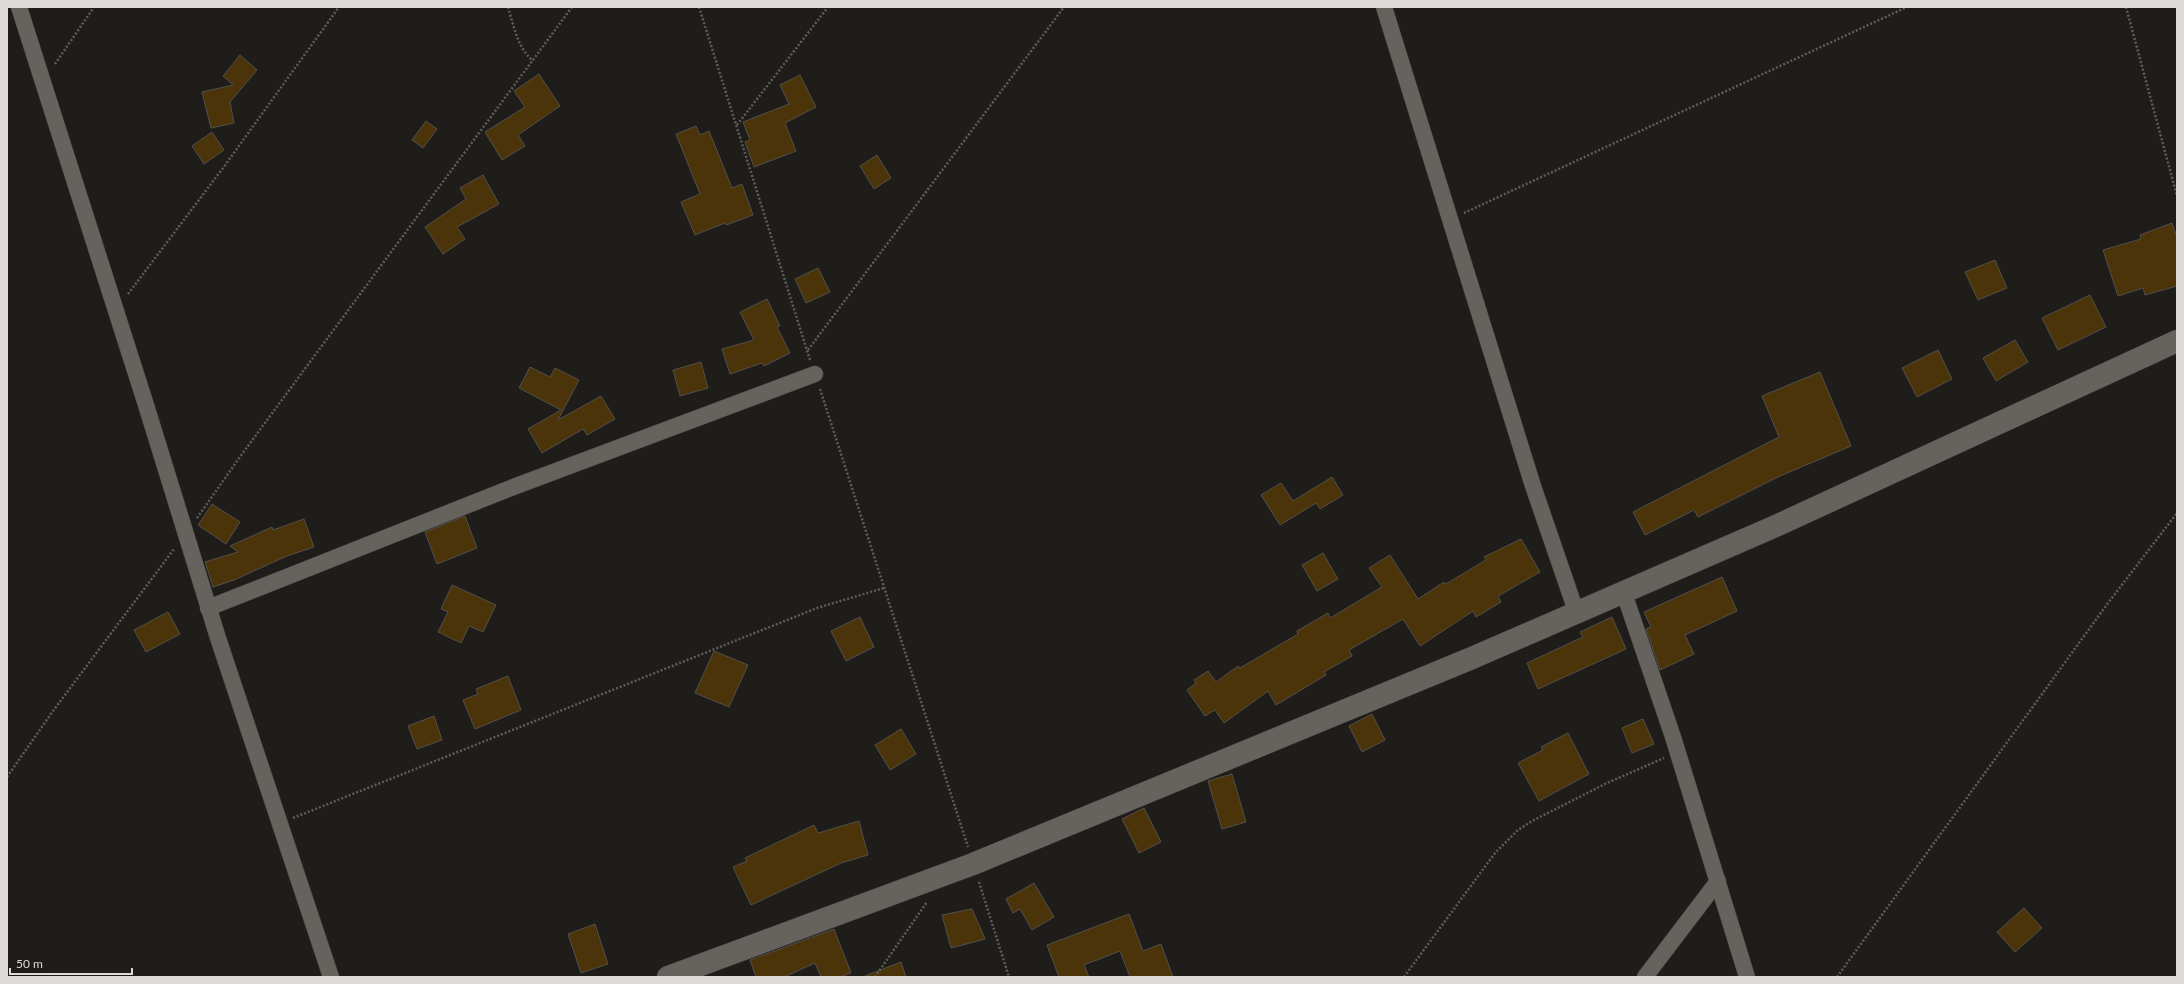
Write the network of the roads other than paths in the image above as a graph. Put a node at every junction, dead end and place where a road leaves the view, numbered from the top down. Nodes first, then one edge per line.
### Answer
1 (18, 7) edge
2 (1384, 7) edge
3 (2177, 341) edge
4 (815, 374) road end
5 (1624, 593) junction
6 (208, 608) junction
7 (1577, 614) junction
8 (1718, 881) junction
9 (331, 977) edge
10 (668, 977) edge
11 (1645, 977) edge
12 (1747, 977) edge

1 - 6 street
2 - 7 street
3 - 5 main road
4 - 6 street
5 - 7 main road
5 - 8 street
6 - 9 street
7 - 10 main road
8 - 11 street
8 - 12 street

